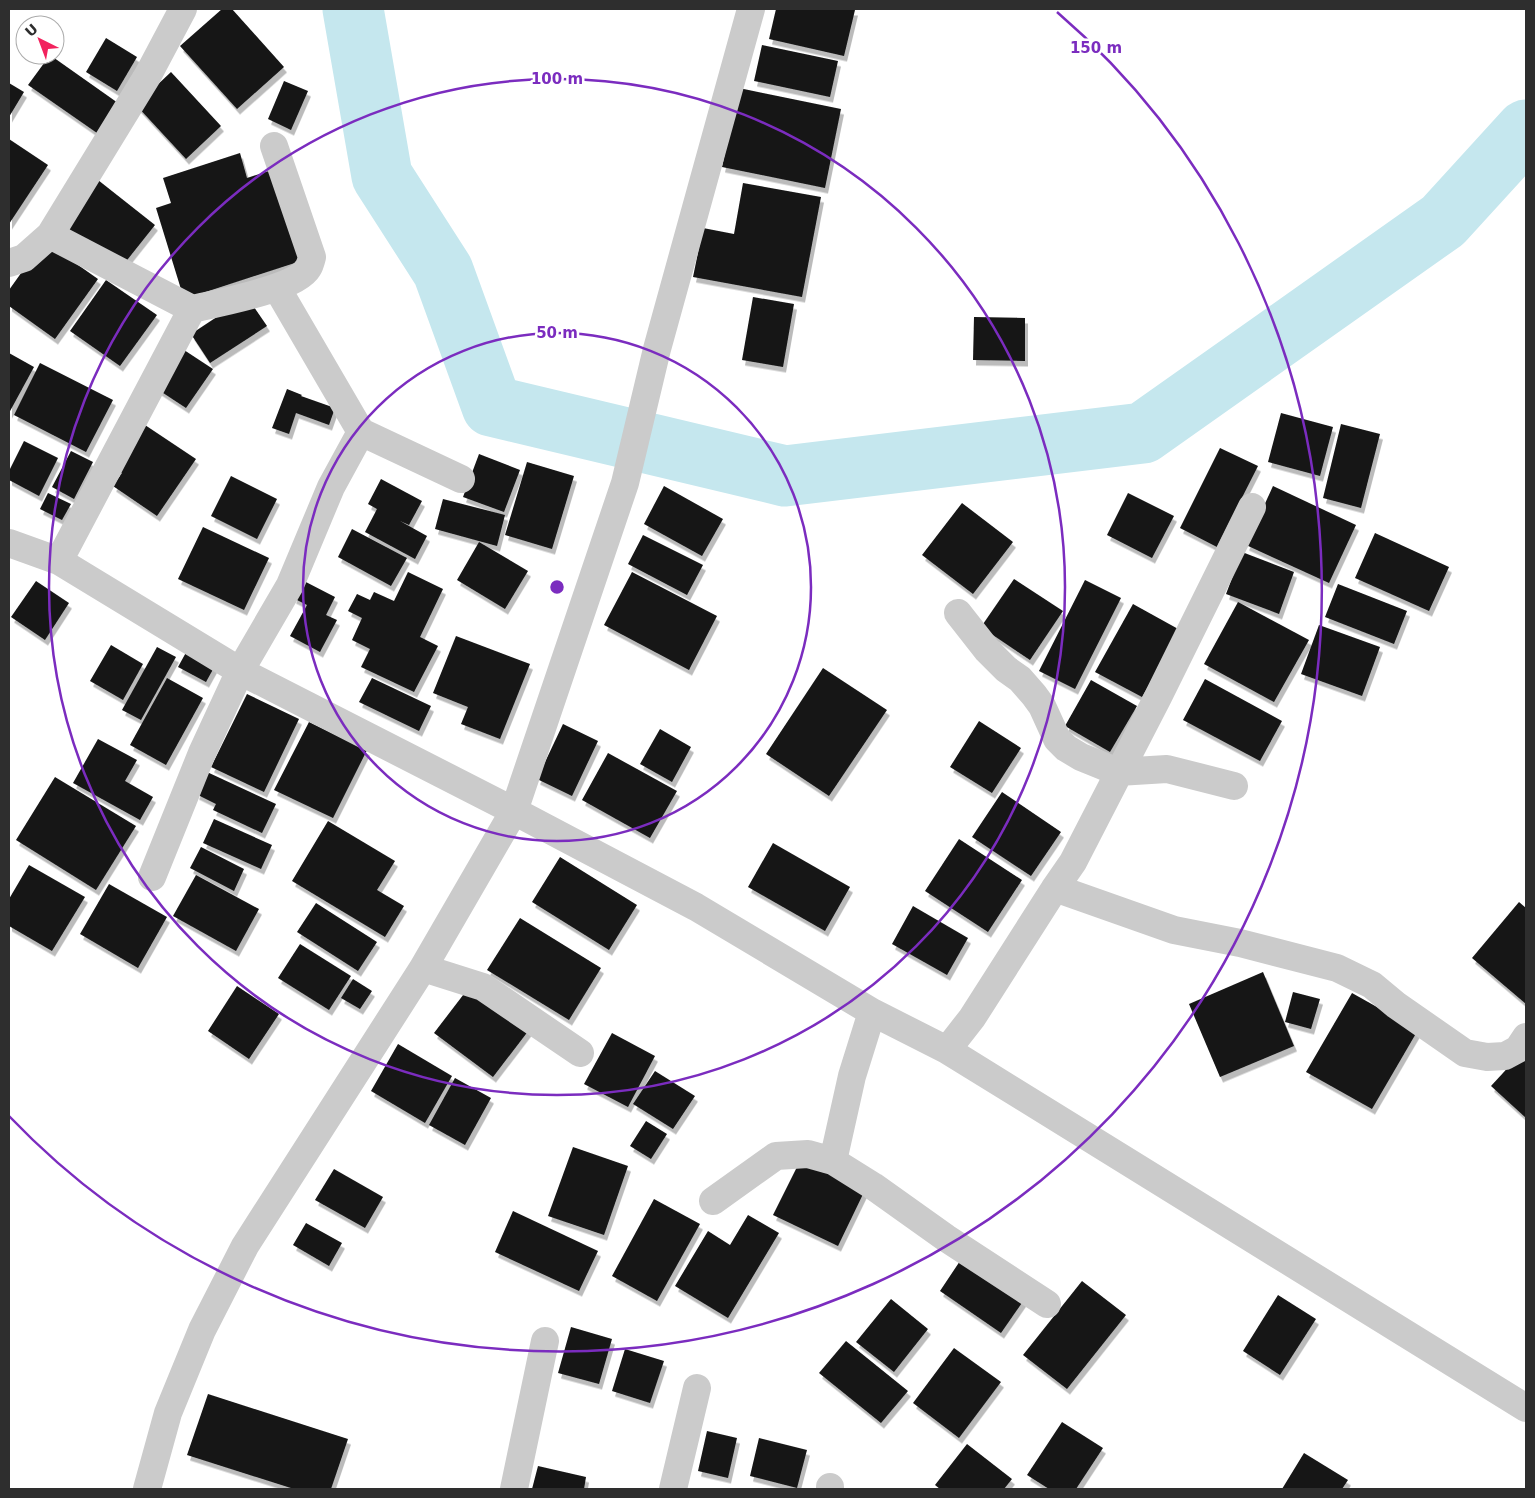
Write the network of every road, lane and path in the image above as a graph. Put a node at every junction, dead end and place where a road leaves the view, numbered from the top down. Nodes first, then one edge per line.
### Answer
1 (183, 9) edge
2 (751, 9) edge
3 (274, 146) dead end
4 (50, 235) junction
5 (9, 263) edge
6 (277, 288) junction
7 (192, 309) junction
8 (361, 432) junction
9 (461, 479) dead end
10 (1252, 507) dead end
11 (9, 543) edge
12 (59, 561) junction
13 (958, 613) dead end
14 (240, 671) junction
15 (1118, 772) junction
16 (1234, 786) dead end
17 (514, 810) junction
18 (152, 877) dead end
19 (1054, 888) junction
20 (423, 968) junction
21 (872, 1012) junction
22 (1526, 1037) edge
23 (947, 1050) junction
24 (580, 1053) dead end
25 (834, 1161) junction
26 (713, 1201) dead end
27 (1047, 1304) dead end
28 (545, 1341) dead end
29 (697, 1388) dead end
30 (1526, 1408) edge
31 (147, 1489) edge
32 (514, 1489) edge
33 (673, 1489) edge

1 - 4 street
2 - 17 street
3 - 6 street
4 - 5 street
4 - 7 street
6 - 7 street
6 - 8 street
7 - 12 street
8 - 9 street
8 - 14 street
10 - 15 street
11 - 12 street
12 - 14 street
13 - 15 street
14 - 17 street
14 - 18 street
15 - 16 street
15 - 19 street
17 - 20 street
17 - 21 street
19 - 22 street
19 - 23 street
20 - 24 street
20 - 31 street
21 - 23 street
21 - 25 street
23 - 30 street
25 - 26 street
25 - 27 street
28 - 32 street
29 - 33 street

